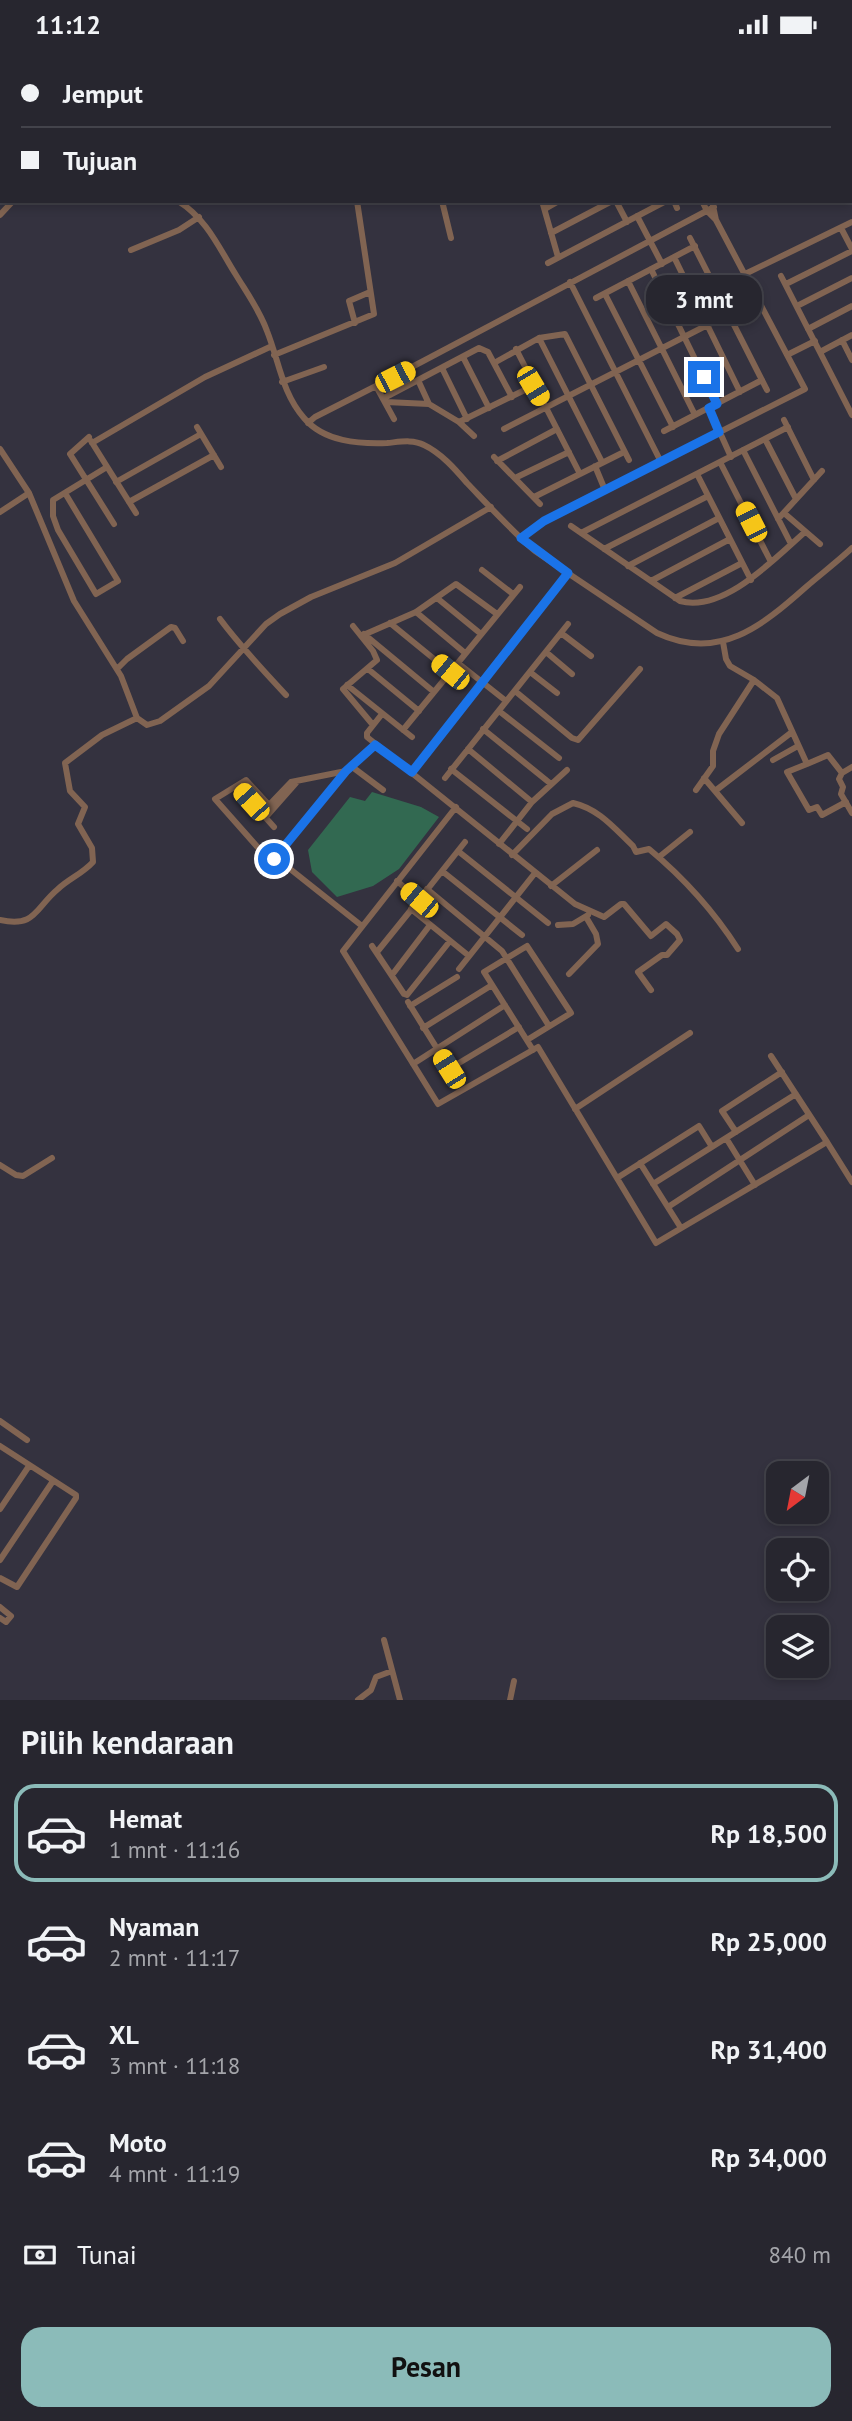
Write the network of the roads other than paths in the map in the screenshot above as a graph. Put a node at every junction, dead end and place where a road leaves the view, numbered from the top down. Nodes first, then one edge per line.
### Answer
1 (181, 203) edge
2 (357, 203) edge
3 (443, 203) edge
4 (543, 203) edge
5 (556, 203) edge
6 (610, 203) edge
7 (615, 203) edge
8 (646, 203) edge
9 (662, 203) edge
10 (703, 203) edge
11 (713, 204) edge
12 (545, 209) junction
13 (650, 210) junction
14 (707, 211) junction
15 (637, 216) junction
16 (199, 217) junction
17 (716, 220) junction
18 (627, 222) junction
19 (852, 222) edge
20 (841, 228) junction
21 (551, 233) junction
22 (452, 237) dead end
23 (690, 238) dead end
24 (650, 240) junction
25 (695, 246) junction
26 (131, 250) dead end
27 (852, 250) edge
28 (558, 257) junction
29 (674, 257) junction
30 (548, 263) dead end
31 (662, 264) junction
32 (651, 269) junction
33 (746, 274) junction
34 (781, 276) dead end
35 (852, 278) edge
36 (628, 281) junction
37 (570, 282) junction
38 (786, 284) junction
39 (370, 292) junction
40 (605, 294) junction
41 (596, 298) dead end
42 (797, 306) junction
43 (852, 306) edge
44 (729, 314) junction
45 (355, 323) junction
46 (707, 325) junction
47 (808, 329) junction
48 (852, 335) edge
49 (684, 337) junction
50 (539, 338) junction
51 (842, 340) junction
52 (815, 341) junction
53 (272, 346) junction
54 (662, 348) junction
55 (516, 349) junction
56 (820, 352) junction
57 (277, 354) junction
58 (787, 355) junction
59 (463, 357) junction
60 (639, 360) junction
61 (852, 360) edge
62 (494, 363) junction
63 (324, 367) dead end
64 (442, 367) junction
65 (616, 372) junction
66 (418, 380) junction
67 (762, 380) junction
68 (286, 381) junction
69 (591, 385) junction
70 (376, 386) junction
71 (533, 386) junction
72 (767, 390) dead end
73 (740, 392) junction
74 (569, 396) junction
75 (512, 397) junction
76 (385, 400) junction
77 (429, 404) junction
78 (717, 404) junction
79 (489, 408) junction
80 (546, 408) junction
81 (709, 408) junction
82 (695, 415) junction
83 (852, 415) edge
84 (394, 419) dead end
85 (467, 419) junction
86 (459, 422) junction
87 (308, 423) junction
88 (673, 427) junction
89 (504, 429) dead end
90 (557, 429) junction
91 (664, 432) dead end
92 (719, 432) junction
93 (474, 436) dead end
94 (89, 438) junction
95 (765, 439) junction
96 (0, 449) edge
97 (743, 450) junction
98 (624, 451) junction
99 (569, 452) junction
100 (214, 455) junction
101 (731, 457) junction
102 (629, 460) dead end
103 (661, 462) junction
104 (720, 462) junction
105 (603, 463) junction
106 (595, 466) junction
107 (107, 467) junction
108 (221, 467) dead end
109 (822, 471) dead end
110 (580, 474) junction
111 (697, 474) junction
112 (515, 478) junction
113 (86, 480) junction
114 (814, 480) junction
115 (116, 482) junction
116 (606, 490) junction
117 (29, 493) junction
118 (65, 493) junction
119 (708, 496) junction
120 (534, 497) junction
121 (796, 499) junction
122 (129, 502) junction
123 (540, 504) dead end
124 (491, 507) junction
125 (0, 512) edge
126 (136, 513) dead end
127 (784, 513) junction
128 (719, 518) junction
129 (778, 519) junction
130 (114, 524) dead end
131 (571, 526) dead end
132 (805, 531) junction
133 (581, 533) junction
134 (523, 536) junction
135 (730, 539) junction
136 (791, 544) junction
137 (820, 544) dead end
138 (852, 548) edge
139 (604, 549) junction
140 (771, 562) junction
141 (742, 563) junction
142 (628, 566) junction
143 (482, 570) dead end
144 (568, 573) junction
145 (751, 580) junction
146 (651, 581) junction
147 (520, 587) dead end
148 (513, 594) junction
149 (437, 598) junction
150 (675, 598) junction
151 (416, 612) junction
152 (498, 614) junction
153 (220, 619) dead end
154 (390, 622) junction
155 (568, 624) dead end
156 (353, 626) dead end
157 (561, 633) junction
158 (481, 634) junction
159 (362, 635) junction
160 (183, 641) dead end
161 (723, 642) junction
162 (243, 650) junction
163 (546, 652) junction
164 (465, 653) junction
165 (591, 656) dead end
166 (458, 663) junction
167 (117, 669) junction
168 (368, 669) junction
169 (640, 670) dead end
170 (450, 672) junction
171 (530, 672) junction
172 (572, 674) dead end
173 (754, 680) junction
174 (482, 683) junction
175 (347, 685) junction
176 (515, 691) junction
177 (434, 692) junction
178 (557, 693) dead end
179 (286, 695) dead end
180 (506, 701) junction
181 (419, 711) junction
182 (499, 711) junction
183 (382, 714) junction
184 (137, 718) junction
185 (373, 726) junction
186 (483, 729) junction
187 (403, 730) junction
188 (792, 732) junction
189 (412, 737) dead end
190 (375, 745) junction
191 (798, 746) junction
192 (468, 749) junction
193 (559, 758) dead end
194 (773, 760) dead end
195 (807, 764) junction
196 (852, 767) edge
197 (348, 769) junction
198 (452, 769) junction
199 (568, 770) dead end
200 (412, 772) junction
201 (842, 773) junction
202 (445, 778) dead end
203 (704, 778) junction
204 (298, 781) junction
205 (551, 784) junction
206 (237, 786) junction
207 (383, 790) dead end
208 (696, 790) dead end
209 (715, 791) junction
210 (532, 801) junction
211 (846, 802) junction
212 (456, 807) junction
213 (852, 813) edge
214 (265, 817) junction
215 (517, 821) junction
216 (742, 823) dead end
217 (274, 827) dead end
218 (527, 829) dead end
219 (690, 832) dead end
220 (465, 842) dead end
221 (499, 844) junction
222 (597, 850) dead end
223 (458, 851) junction
224 (512, 855) junction
225 (275, 857) junction
226 (659, 857) junction
227 (442, 871) junction
228 (535, 873) junction
229 (397, 881) junction
230 (551, 886) junction
231 (427, 889) junction
232 (515, 897) junction
233 (419, 900) junction
234 (411, 909) junction
235 (589, 915) junction
236 (500, 918) junction
237 (0, 920) edge
238 (548, 923) dead end
239 (430, 925) junction
240 (558, 925) dead end
241 (362, 926) junction
242 (522, 935) dead end
243 (485, 936) junction
244 (450, 941) junction
245 (372, 946) dead end
246 (738, 949) dead end
247 (377, 952) junction
248 (469, 956) junction
249 (506, 959) junction
250 (459, 969) dead end
251 (569, 974) dead end
252 (392, 975) junction
253 (457, 977) dead end
254 (492, 985) junction
255 (651, 990) dead end
256 (505, 1005) junction
257 (549, 1026) junction
258 (423, 1027) junction
259 (519, 1027) junction
260 (690, 1033) dead end
261 (527, 1040) junction
262 (436, 1049) junction
263 (533, 1050) junction
264 (771, 1056) dead end
265 (413, 1064) junction
266 (449, 1069) junction
267 (782, 1072) junction
268 (456, 1079) dead end
269 (796, 1094) junction
270 (575, 1109) junction
271 (809, 1115) junction
272 (736, 1132) junction
273 (726, 1138) junction
274 (827, 1142) junction
275 (712, 1147) junction
276 (52, 1158) dead end
277 (739, 1159) junction
278 (640, 1163) junction
279 (0, 1165) edge
280 (617, 1178) junction
281 (852, 1182) edge
282 (653, 1184) junction
283 (755, 1185) junction
284 (667, 1207) junction
285 (681, 1228) junction
286 (0, 1421) edge
287 (27, 1440) dead end
288 (3, 1448) edge
289 (0, 1457) edge
290 (29, 1466) junction
291 (53, 1481) junction
292 (0, 1509) edge
293 (0, 1560) edge
294 (0, 1578) edge
295 (0, 1607) edge
296 (0, 1618) edge
297 (384, 1640) dead end
298 (392, 1671) junction
299 (514, 1681) dead end
300 (358, 1700) edge
301 (400, 1700) edge
302 (510, 1700) edge

1 - 16 street
2 - 39 street
3 - 22 street
4 - 12 street
5 - 12 street
6 - 21 street
7 - 18 street
8 - 13 street
9 - 13 street
10 - 14 street
11 - 14 street
11 - 17 street
12 - 21 street
13 - 15 street
14 - 17 street
14 - 24 street
15 - 18 street
15 - 24 street
16 - 26 street
16 - 53 street
17 - 33 street
18 - 28 street
19 - 20 street
20 - 27 street
20 - 33 street
21 - 28 street
23 - 25 street
24 - 31 street
24 - 37 street
25 - 29 street
25 - 44 street
27 - 38 street
28 - 30 street
29 - 31 street
29 - 46 street
31 - 32 street
32 - 36 street
32 - 49 street
33 - 58 street
34 - 38 street
35 - 42 street
36 - 40 street
36 - 54 street
37 - 65 street
37 - 70 street
38 - 42 street
39 - 45 street
39 - 45 street
40 - 41 street
40 - 60 street
42 - 47 street
43 - 47 street
44 - 46 street
44 - 67 street
45 - 57 street
46 - 49 street
46 - 73 street
47 - 52 street
48 - 51 street
49 - 54 street
49 - 78 street
50 - 55 street
50 - 69 street
50 - 74 street
51 - 56 street
51 - 61 street
52 - 56 street
52 - 58 street
53 - 57 street
53 - 94 street
54 - 60 street
54 - 82 street
55 - 62 street
55 - 71 street
56 - 83 street
57 - 68 street
58 - 92 street
59 - 62 street
59 - 64 street
59 - 79 street
60 - 65 street
60 - 88 street
62 - 75 street
63 - 68 street
64 - 66 street
64 - 85 street
65 - 69 street
65 - 103 street
66 - 76 street
66 - 77 street
67 - 72 street
67 - 73 street
68 - 87 street
69 - 74 street
69 - 98 street
70 - 76 street
70 - 87 street
71 - 75 street
71 - 80 street
73 - 78 street
74 - 80 street
74 - 105 street
75 - 79 street
76 - 77 street
76 - 84 street
77 - 86 street
78 - 81 street
79 - 85 street
80 - 89 street
80 - 90 street
81 - 82 street
81 - 92 street
82 - 88 street
85 - 86 street
86 - 93 street
87 - 124 street
88 - 91 street
90 - 99 street
90 - 112 street
92 - 101 street
92 - 103 street
94 - 107 street
94 - 113 street
95 - 97 street
95 - 114 street
95 - 121 street
96 - 117 street
97 - 101 street
97 - 129 street
98 - 102 street
98 - 105 street
99 - 110 street
99 - 112 street
100 - 108 street
100 - 115 street
100 - 122 street
101 - 104 street
103 - 116 street
104 - 111 street
104 - 140 street
105 - 106 street
106 - 110 street
106 - 116 street
107 - 113 street
107 - 115 street
109 - 114 street
110 - 120 street
111 - 119 street
111 - 133 street
112 - 120 street
113 - 118 street
113 - 130 street
114 - 121 street
115 - 122 street
116 - 134 street
117 - 125 street
117 - 167 street
118 - 118 street
119 - 128 street
119 - 139 street
120 - 123 street
121 - 127 street
122 - 126 street
124 - 134 street
124 - 162 street
127 - 129 street
127 - 132 street
128 - 135 street
128 - 142 street
129 - 136 street
131 - 133 street
132 - 136 street
132 - 137 street
133 - 139 street
134 - 144 street
135 - 141 street
135 - 146 street
136 - 140 street
138 - 161 street
139 - 142 street
140 - 145 street
141 - 145 street
141 - 150 street
142 - 146 street
143 - 148 street
144 - 161 street
144 - 174 street
145 - 150 street
146 - 150 street
147 - 148 street
148 - 152 street
149 - 151 street
149 - 152 street
149 - 158 street
151 - 154 street
151 - 164 street
152 - 158 street
153 - 162 street
154 - 159 street
154 - 170 street
155 - 157 street
156 - 159 street
157 - 163 street
157 - 165 street
158 - 164 street
159 - 168 street
159 - 177 street
160 - 167 street
161 - 173 street
162 - 179 street
162 - 184 street
163 - 171 street
163 - 172 street
164 - 166 street
166 - 170 street
166 - 174 street
167 - 184 street
168 - 175 street
168 - 181 street
169 - 176 street
170 - 177 street
171 - 176 street
171 - 178 street
173 - 188 street
173 - 203 street
174 - 180 street
174 - 200 street
175 - 183 street
175 - 185 street
176 - 180 street
177 - 181 street
180 - 182 street
181 - 187 street
182 - 186 street
182 - 193 street
183 - 185 street
183 - 187 street
184 - 237 street
185 - 190 street
186 - 192 street
186 - 205 street
187 - 189 street
188 - 191 street
188 - 209 street
190 - 197 street
190 - 200 street
191 - 194 street
191 - 195 street
192 - 198 street
192 - 210 street
195 - 201 street
195 - 211 street
196 - 201 street
197 - 204 street
197 - 207 street
197 - 225 street
198 - 202 street
198 - 215 street
199 - 205 street
200 - 212 street
201 - 211 street
203 - 208 street
203 - 209 street
204 - 206 street
204 - 214 street
205 - 210 street
206 - 214 street
206 - 225 street
209 - 216 street
210 - 215 street
211 - 213 street
212 - 221 street
212 - 229 street
214 - 217 street
215 - 218 street
215 - 221 street
219 - 226 street
220 - 223 street
221 - 224 street
222 - 230 street
223 - 227 street
223 - 232 street
224 - 226 street
224 - 228 street
225 - 241 street
226 - 246 street
227 - 231 street
227 - 236 street
228 - 230 street
228 - 232 street
229 - 233 street
229 - 241 street
230 - 235 street
231 - 233 street
231 - 243 street
232 - 236 street
232 - 238 street
233 - 234 street
234 - 239 street
234 - 247 street
235 - 240 street
235 - 251 street
235 - 255 street
236 - 242 street
236 - 243 street
239 - 244 street
239 - 252 street
241 - 265 street
243 - 248 street
243 - 249 street
244 - 248 street
244 - 252 street
245 - 247 street
247 - 252 street
248 - 250 street
249 - 254 street
249 - 257 street
249 - 257 street
253 - 258 street
254 - 256 street
254 - 258 street
256 - 259 street
256 - 262 street
257 - 261 street
258 - 262 street
259 - 261 street
259 - 266 street
260 - 270 street
261 - 263 street
262 - 265 street
262 - 266 street
263 - 265 street
263 - 270 street
264 - 267 street
266 - 268 street
267 - 269 street
267 - 272 street
269 - 271 street
269 - 272 street
270 - 280 street
271 - 274 street
271 - 277 street
272 - 273 street
273 - 275 street
273 - 277 street
274 - 281 street
274 - 283 street
275 - 278 street
275 - 282 street
276 - 279 street
277 - 283 street
277 - 284 street
278 - 280 street
278 - 282 street
280 - 285 street
282 - 284 street
283 - 285 street
284 - 285 street
286 - 287 street
288 - 289 street
288 - 290 street
290 - 291 street
290 - 292 street
291 - 293 street
291 - 294 street
295 - 296 street
297 - 298 street
298 - 300 street
298 - 301 street
299 - 302 street

